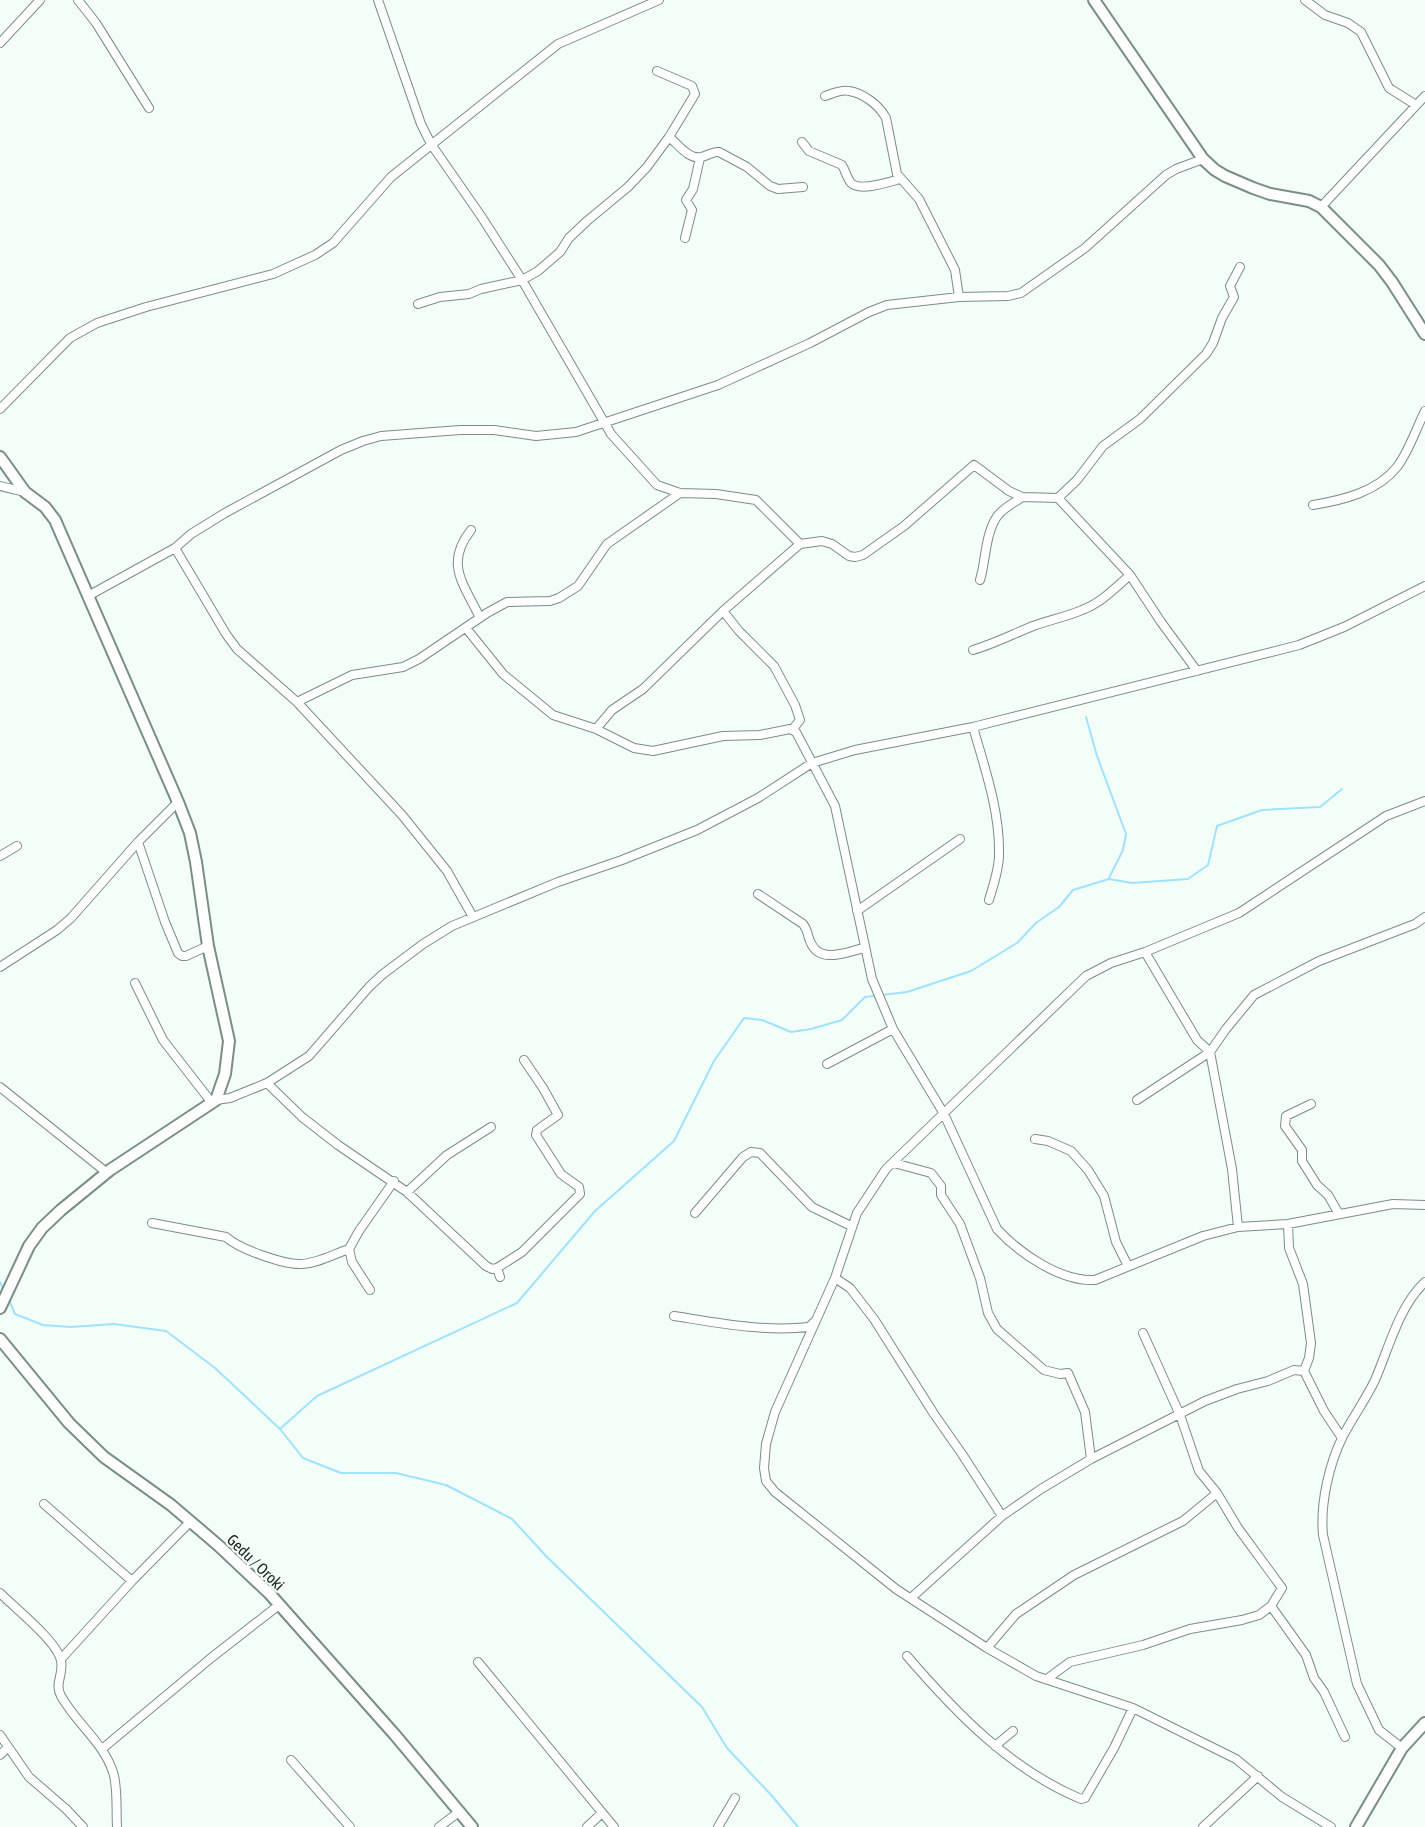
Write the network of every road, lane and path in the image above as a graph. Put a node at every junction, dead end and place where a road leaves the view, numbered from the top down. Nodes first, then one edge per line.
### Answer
1 (40, 0) edge
2 (78, 0) edge
3 (378, 0) edge
4 (659, 0) edge
5 (1094, 0) edge
6 (1305, 0) edge
7 (0, 43) edge
8 (657, 71) dead end
9 (825, 96) dead end
10 (1425, 96) edge
11 (1416, 105) junction
12 (149, 108) dead end
13 (669, 137) junction
14 (802, 142) dead end
15 (430, 144) junction
16 (700, 158) junction
17 (1203, 159) junction
18 (900, 179) junction
19 (803, 188) dead end
20 (1321, 207) junction
21 (685, 238) dead end
22 (1240, 267) dead end
23 (522, 280) junction
24 (959, 297) junction
25 (418, 304) dead end
26 (1425, 334) edge
27 (0, 409) edge
28 (1425, 411) edge
29 (605, 423) junction
30 (0, 457) edge
31 (0, 486) edge
32 (25, 492) junction
33 (680, 493) junction
34 (1023, 497) junction
35 (1058, 498) junction
36 (1312, 505) dead end
37 (471, 530) dead end
38 (800, 544) junction
39 (175, 548) junction
40 (1130, 575) junction
41 (980, 580) dead end
42 (1425, 586) edge
43 (88, 596) junction
44 (723, 611) junction
45 (480, 618) junction
46 (466, 628) junction
47 (973, 650) dead end
48 (1197, 671) junction
49 (297, 702) junction
50 (973, 727) junction
51 (596, 729) junction
52 (792, 730) junction
53 (812, 763) junction
54 (1425, 801) edge
55 (178, 802) junction
56 (960, 839) dead end
57 (138, 842) junction
58 (17, 846) dead end
59 (0, 856) edge
60 (758, 894) dead end
61 (988, 900) dead end
62 (857, 910) junction
63 (473, 917) junction
64 (1425, 917) edge
65 (208, 946) junction
66 (864, 948) junction
67 (1145, 952) junction
68 (0, 967) edge
69 (135, 983) dead end
70 (893, 1029) junction
71 (1210, 1052) junction
72 (524, 1060) dead end
73 (827, 1064) dead end
74 (267, 1083) junction
75 (0, 1087) edge
76 (1137, 1100) dead end
77 (214, 1102) junction
78 (1311, 1104) dead end
79 (944, 1114) junction
80 (491, 1127) dead end
81 (1035, 1139) dead end
82 (894, 1163) junction
83 (106, 1172) junction
84 (394, 1181) junction
85 (407, 1192) junction
86 (1425, 1205) edge
87 (695, 1213) dead end
88 (1339, 1214) junction
89 (152, 1222) dead end
90 (1288, 1224) junction
91 (851, 1226) junction
92 (1238, 1227) junction
93 (349, 1249) junction
94 (1128, 1266) junction
95 (497, 1268) junction
96 (500, 1277) dead end
97 (835, 1278) junction
98 (1425, 1282) edge
99 (370, 1290) dead end
100 (0, 1308) edge
101 (674, 1316) dead end
102 (818, 1318) junction
103 (1143, 1334) dead end
104 (0, 1339) edge
105 (1304, 1371) junction
106 (1180, 1415) junction
107 (1342, 1438) junction
108 (1091, 1459) junction
109 (1217, 1494) junction
110 (45, 1504) dead end
111 (1002, 1516) junction
112 (190, 1522) junction
113 (132, 1581) junction
114 (0, 1593) edge
115 (911, 1598) junction
116 (279, 1605) junction
117 (1271, 1606) junction
118 (987, 1648) junction
119 (907, 1656) dead end
120 (62, 1659) junction
121 (478, 1662) dead end
122 (1047, 1679) junction
123 (1133, 1708) junction
124 (1424, 1726) edge
125 (1013, 1731) dead end
126 (0, 1735) edge
127 (1345, 1737) dead end
128 (995, 1746) junction
129 (8, 1747) junction
130 (1402, 1748) junction
131 (102, 1749) junction
132 (0, 1755) edge
133 (291, 1760) dead end
134 (1258, 1776) junction
135 (735, 1798) dead end
136 (459, 1812) junction
137 (602, 1813) junction
138 (83, 1827) edge
139 (117, 1827) edge
140 (350, 1827) edge
141 (439, 1827) edge
142 (472, 1827) edge
143 (587, 1827) edge
144 (614, 1827) edge
145 (718, 1827) edge
146 (1203, 1827) edge
147 (1331, 1827) edge
148 (1356, 1827) edge

1 - 7 street
2 - 12 street
3 - 15 street
4 - 15 street
5 - 17 main road
6 - 11 street
8 - 13 street
9 - 18 street
10 - 11 street
11 - 20 street
13 - 16 street
13 - 23 street
14 - 18 street
15 - 23 street
15 - 27 street
16 - 19 street
16 - 21 street
17 - 20 main road
17 - 24 street
18 - 24 street
20 - 26 main road
22 - 35 street
23 - 25 street
23 - 29 street
24 - 29 street
28 - 36 street
29 - 33 street
29 - 39 street
30 - 32 main road
31 - 32 street
32 - 43 main road
33 - 38 street
33 - 45 street
34 - 35 street
34 - 38 street
34 - 41 street
35 - 40 street
37 - 45 street
38 - 44 street
39 - 43 street
39 - 49 street
40 - 47 street
40 - 48 street
42 - 48 street
43 - 55 main road
44 - 51 street
44 - 52 street
45 - 46 street
46 - 49 street
46 - 51 street
48 - 50 street
49 - 63 street
50 - 53 street
50 - 61 street
51 - 52 street
52 - 53 street
53 - 62 street
53 - 63 street
54 - 67 street
55 - 57 street
55 - 65 main road
56 - 62 street
57 - 65 street
57 - 68 street
58 - 59 street
60 - 66 street
62 - 66 street
63 - 74 street
64 - 71 street
65 - 77 main road
66 - 70 street
67 - 71 street
67 - 79 street
69 - 77 street
70 - 73 street
70 - 79 street
71 - 76 street
71 - 92 street
72 - 95 street
74 - 77 street
74 - 84 street
75 - 83 street
77 - 83 main road
78 - 88 street
79 - 82 street
79 - 94 street
80 - 85 street
81 - 94 street
82 - 91 street
82 - 108 street
83 - 100 main road
84 - 85 street
84 - 93 street
85 - 95 street
86 - 88 street
87 - 91 street
88 - 90 street
89 - 93 street
90 - 92 street
90 - 105 street
91 - 97 street
92 - 94 street
93 - 99 street
95 - 96 street
97 - 102 street
97 - 111 street
98 - 107 street
101 - 102 street
102 - 115 street
103 - 106 street
104 - 112 main road, Gedu / Oroki
105 - 106 street
105 - 107 street
106 - 108 street
106 - 109 street
107 - 130 street
108 - 111 street
109 - 117 street
109 - 118 street
110 - 113 street
111 - 115 street
112 - 113 street
112 - 116 main road, Gedu / Oroki
113 - 120 street
114 - 120 street
115 - 118 street
116 - 131 street
116 - 136 main road, Gedu / Oroki
117 - 122 street
117 - 127 street
118 - 122 street
119 - 128 street
120 - 131 street
121 - 137 street
122 - 123 street
123 - 128 street
123 - 134 street
124 - 130 main road
125 - 128 street
126 - 129 street
129 - 132 street
129 - 138 street
130 - 148 main road
131 - 139 street
133 - 140 street
134 - 146 street
134 - 147 street
135 - 145 street
136 - 141 street
136 - 142 main road, Gedu / Oroki
137 - 143 street
137 - 144 street

